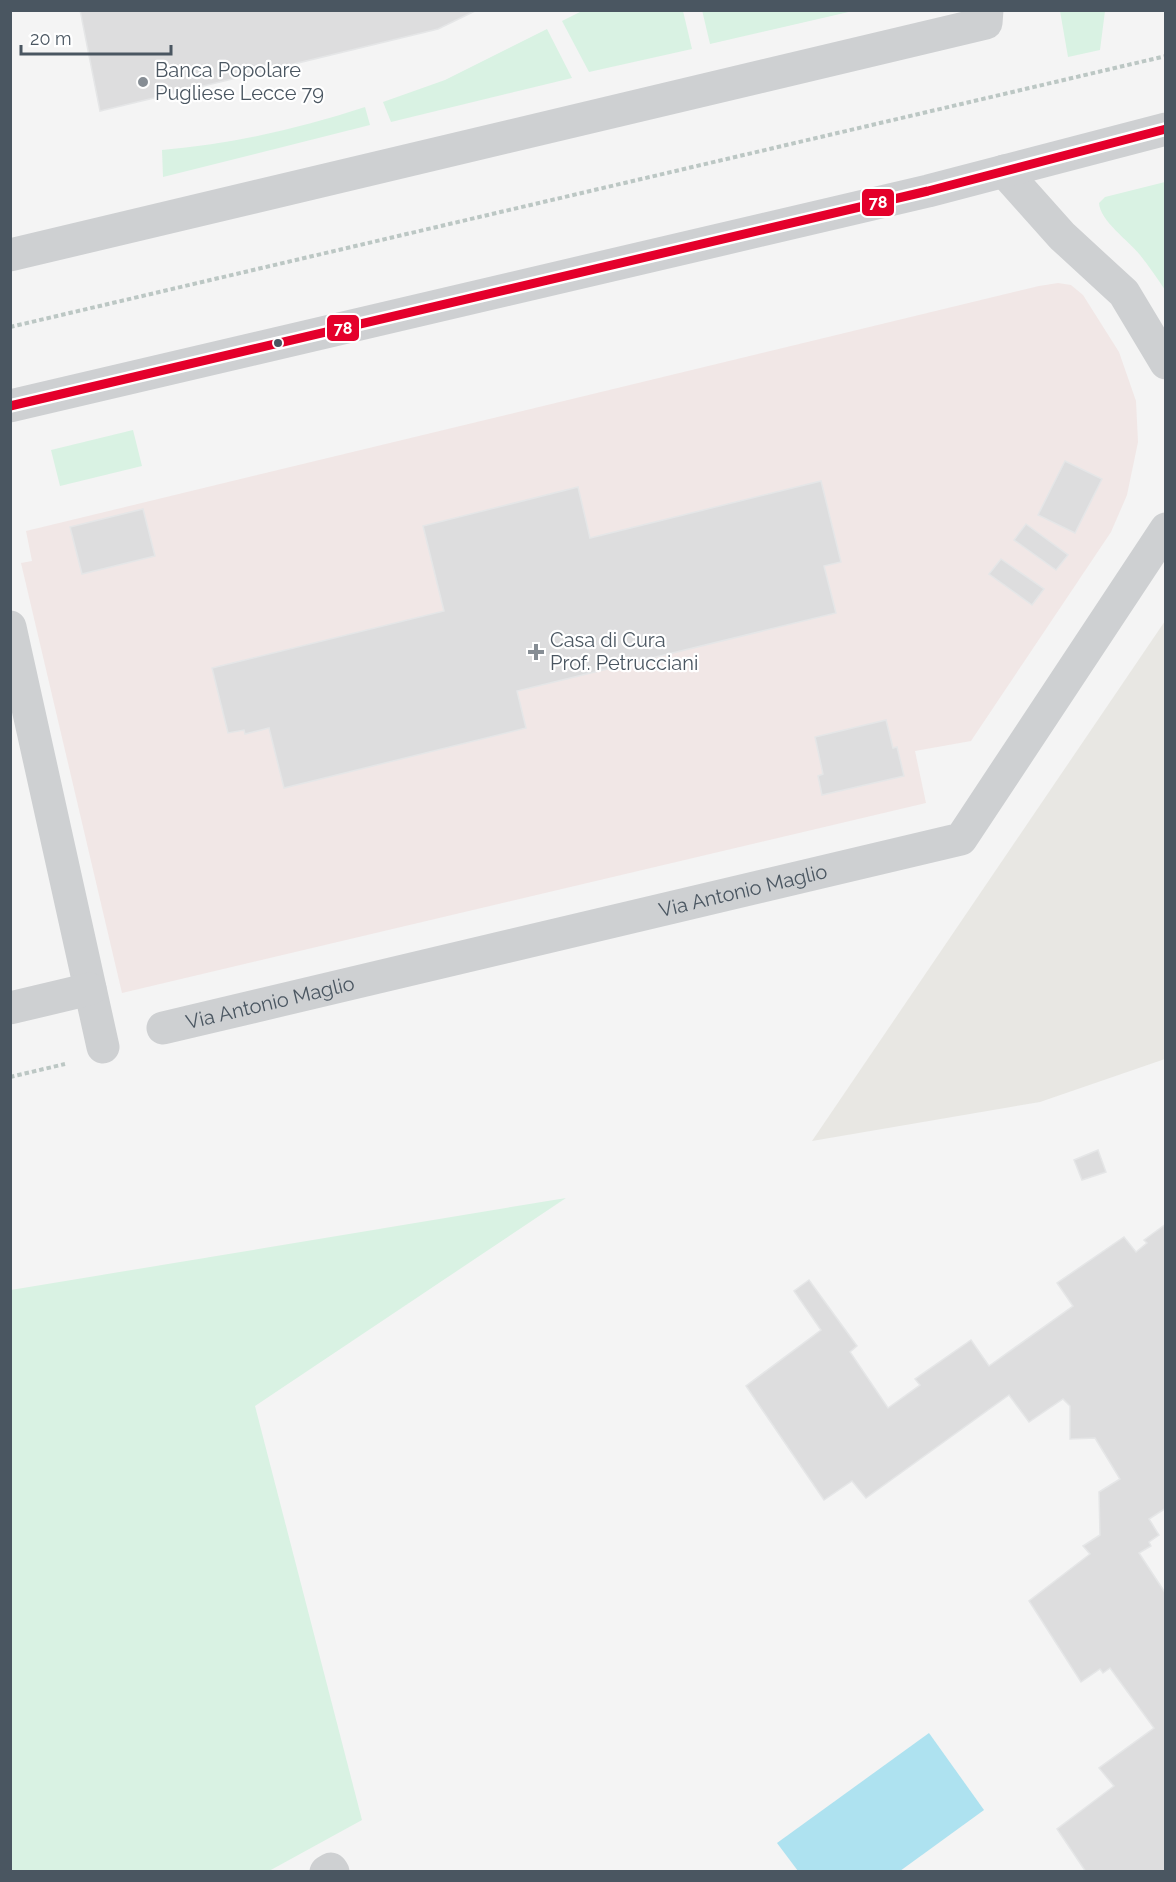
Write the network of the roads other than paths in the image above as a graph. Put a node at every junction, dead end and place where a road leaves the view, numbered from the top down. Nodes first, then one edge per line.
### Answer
1 (987, 10) edge
2 (1166, 129) edge
3 (1004, 171) junction
4 (10, 255) edge
5 (1166, 363) edge
6 (10, 406) edge
7 (1166, 529) edge
8 (10, 627) edge
9 (90, 989) junction
10 (10, 1008) edge
11 (163, 1028) dead end
12 (103, 1047) dead end
13 (326, 1872) edge
14 (333, 1872) edge

1 - 4 street
2 - 3 street
3 - 5 street
3 - 6 street
7 - 11 street, Via Antonio Maglio
8 - 9 street
9 - 10 street
9 - 12 street
13 - 14 street

